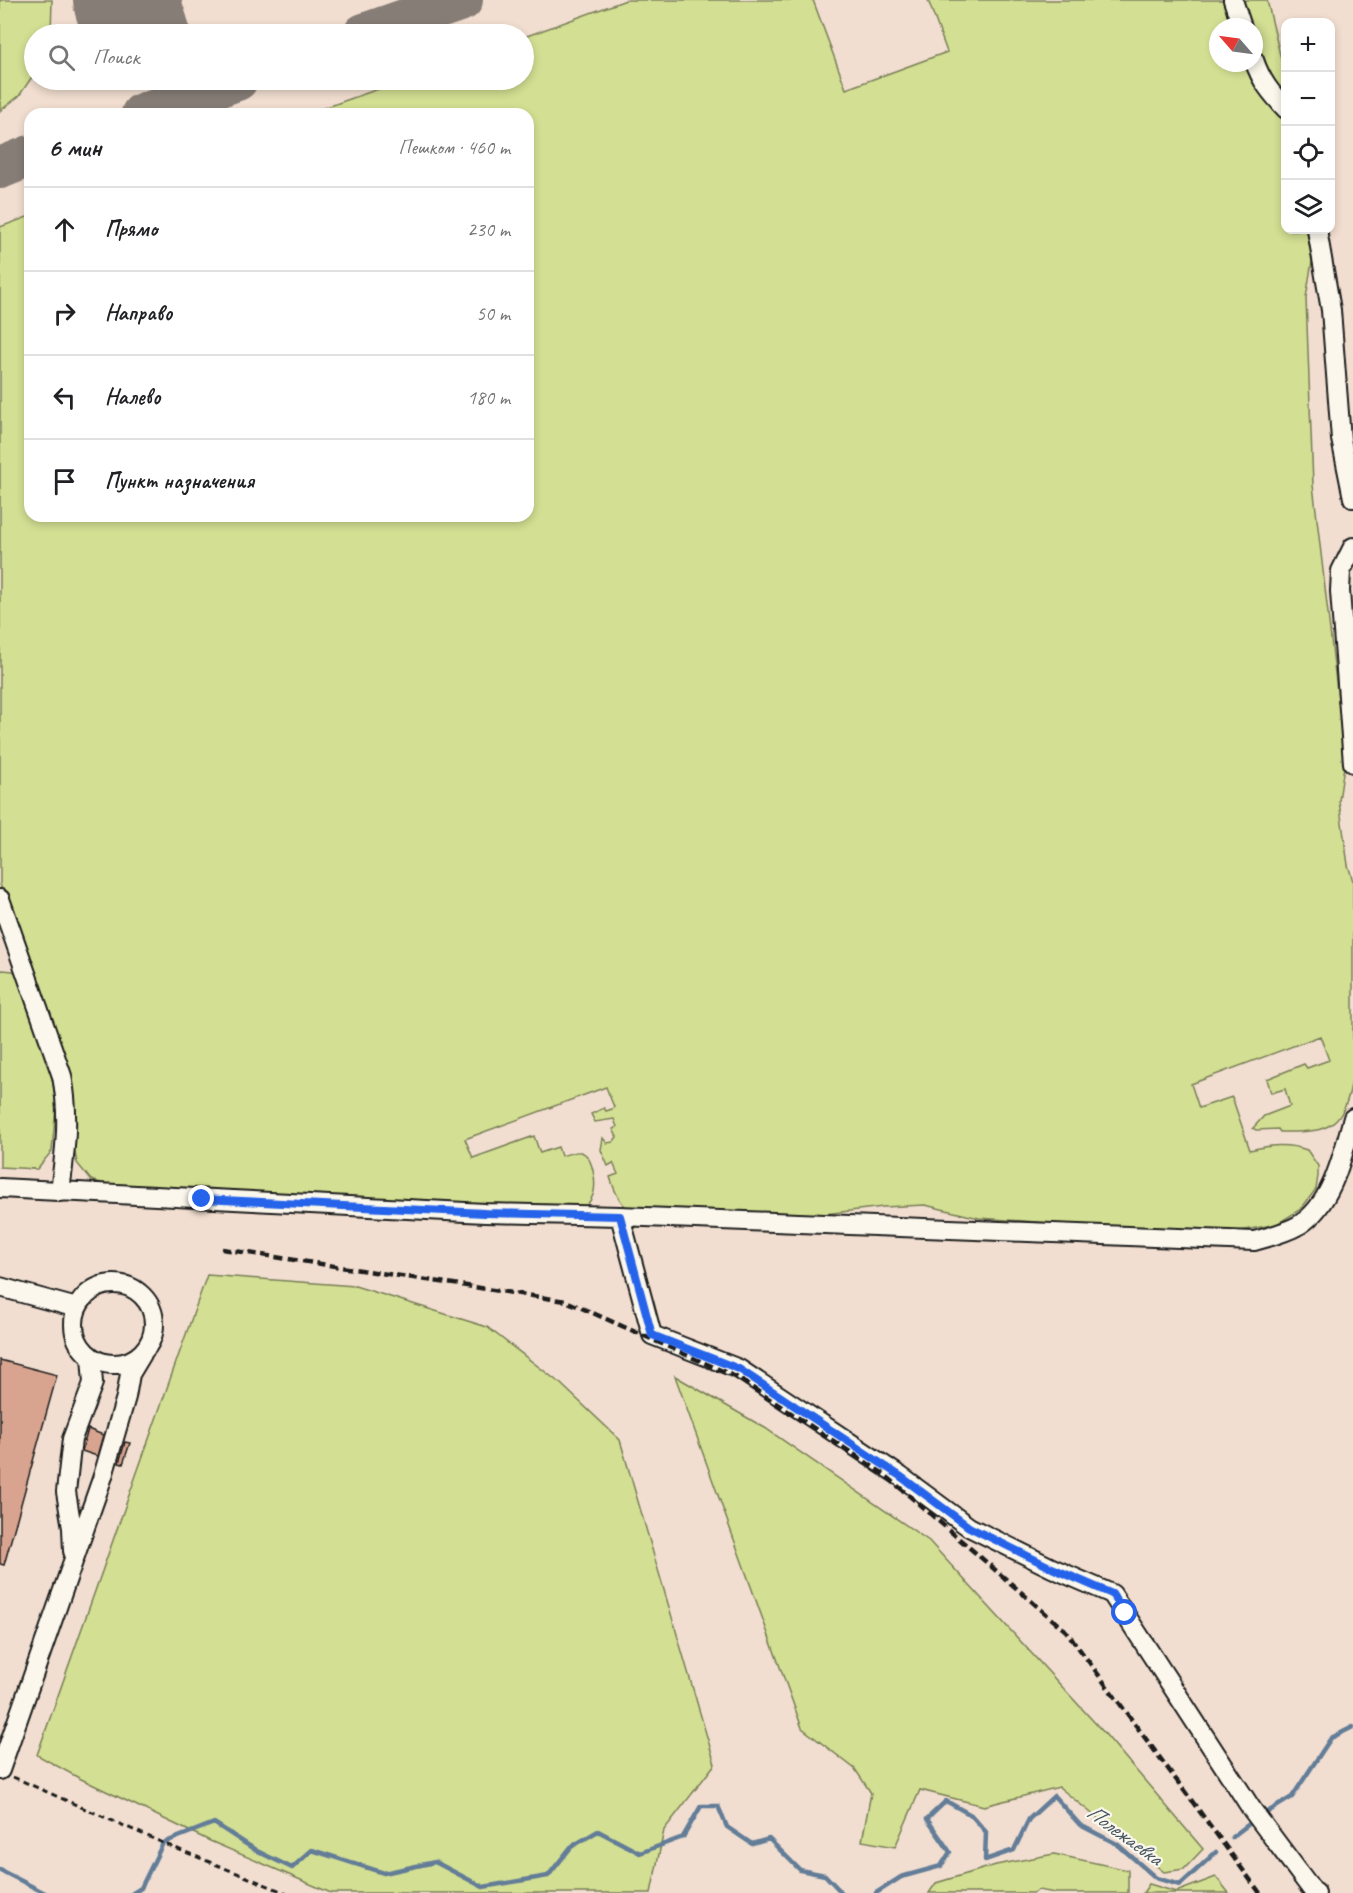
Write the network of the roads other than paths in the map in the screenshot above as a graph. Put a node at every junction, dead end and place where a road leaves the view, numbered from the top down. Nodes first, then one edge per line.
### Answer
1 (1233, 0) edge
2 (1239, 18) edge
3 (1258, 72) edge
4 (1281, 104) edge
5 (1318, 234) edge
6 (1353, 498) edge
7 (1353, 547) edge
8 (1353, 763) edge
9 (0, 899) edge
10 (1353, 1118) edge
11 (0, 1188) edge
12 (60, 1192) junction
13 (620, 1216) junction
14 (0, 1287) edge
15 (77, 1308) junction
16 (142, 1354) junction
17 (91, 1357) junction
18 (74, 1562) junction
19 (5, 1773) edge
20 (1316, 1893) edge

1 - 2 street
3 - 4 street
5 - 6 street
7 - 8 street
9 - 12 street
10 - 13 street
11 - 12 street
12 - 13 street
13 - 20 street
14 - 15 street
15 - 16 street
15 - 17 street
16 - 17 street
16 - 18 street
17 - 18 street
18 - 19 street

